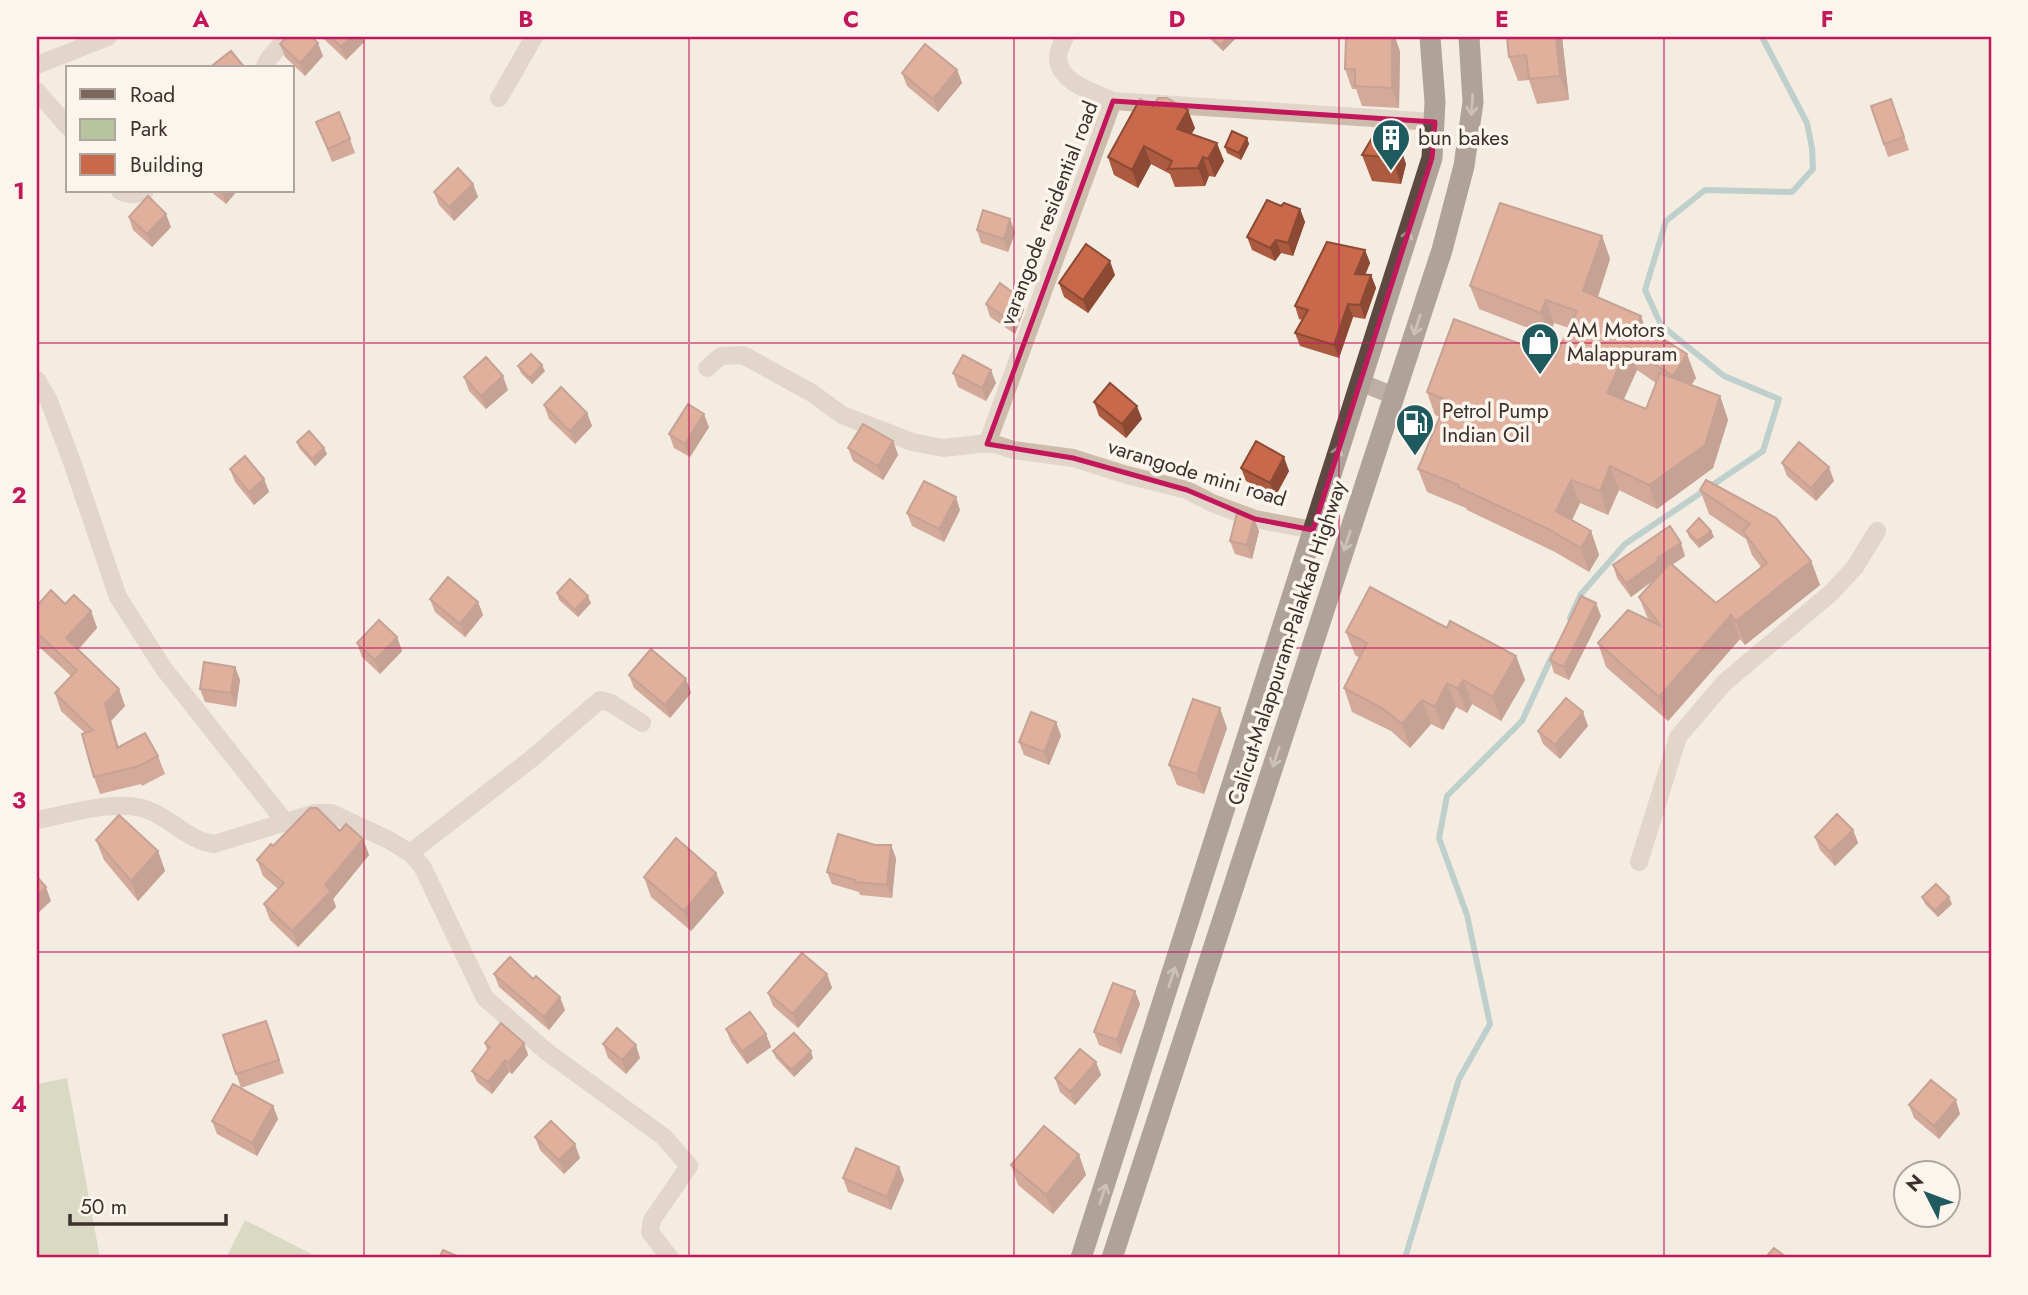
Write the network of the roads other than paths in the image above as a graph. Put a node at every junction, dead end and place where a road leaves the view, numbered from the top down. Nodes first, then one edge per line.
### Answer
1 (108, 37) edge
2 (288, 37) edge
3 (534, 37) edge
4 (1065, 37) edge
5 (1430, 37) edge
6 (1469, 37) edge
7 (37, 65) edge
8 (265, 66) edge
9 (37, 91) edge
10 (499, 98) dead end
11 (1113, 101) junction
12 (1435, 122) junction
13 (66, 125) edge
14 (122, 192) edge
15 (143, 192) edge
16 (707, 368) dead end
17 (37, 380) edge
18 (1360, 383) junction
19 (1394, 396) junction
20 (987, 444) junction
21 (1313, 530) junction
22 (1877, 531) dead end
23 (642, 723) dead end
24 (37, 820) edge
25 (286, 823) junction
26 (410, 853) junction
27 (1639, 862) dead end
28 (670, 1258) edge
29 (1081, 1258) edge
30 (1112, 1258) edge

1 - 7 street
2 - 8 street
3 - 10 street
4 - 11 street
5 - 12 highway, Calicut-Malappuram-Palakkad Highway
6 -> 19 highway, Calicut-Malappuram-Palakkad Highway
9 - 13 street
11 - 12 street, varangode residential road
11 - 20 street, varangode residential road
18 -> 12 highway, Calicut-Malappuram-Palakkad Highway
14 - 15 street
16 - 20 street, varangode mini road
17 - 25 street
18 - 19 main road
21 -> 18 highway, Calicut-Malappuram-Palakkad Highway
19 -> 30 highway, Calicut-Malappuram-Palakkad Highway
20 - 21 street, varangode mini road
29 -> 21 highway, Calicut-Malappuram-Palakkad Highway
22 - 27 street
23 - 26 street
24 - 25 street
25 - 26 street
26 - 28 street

